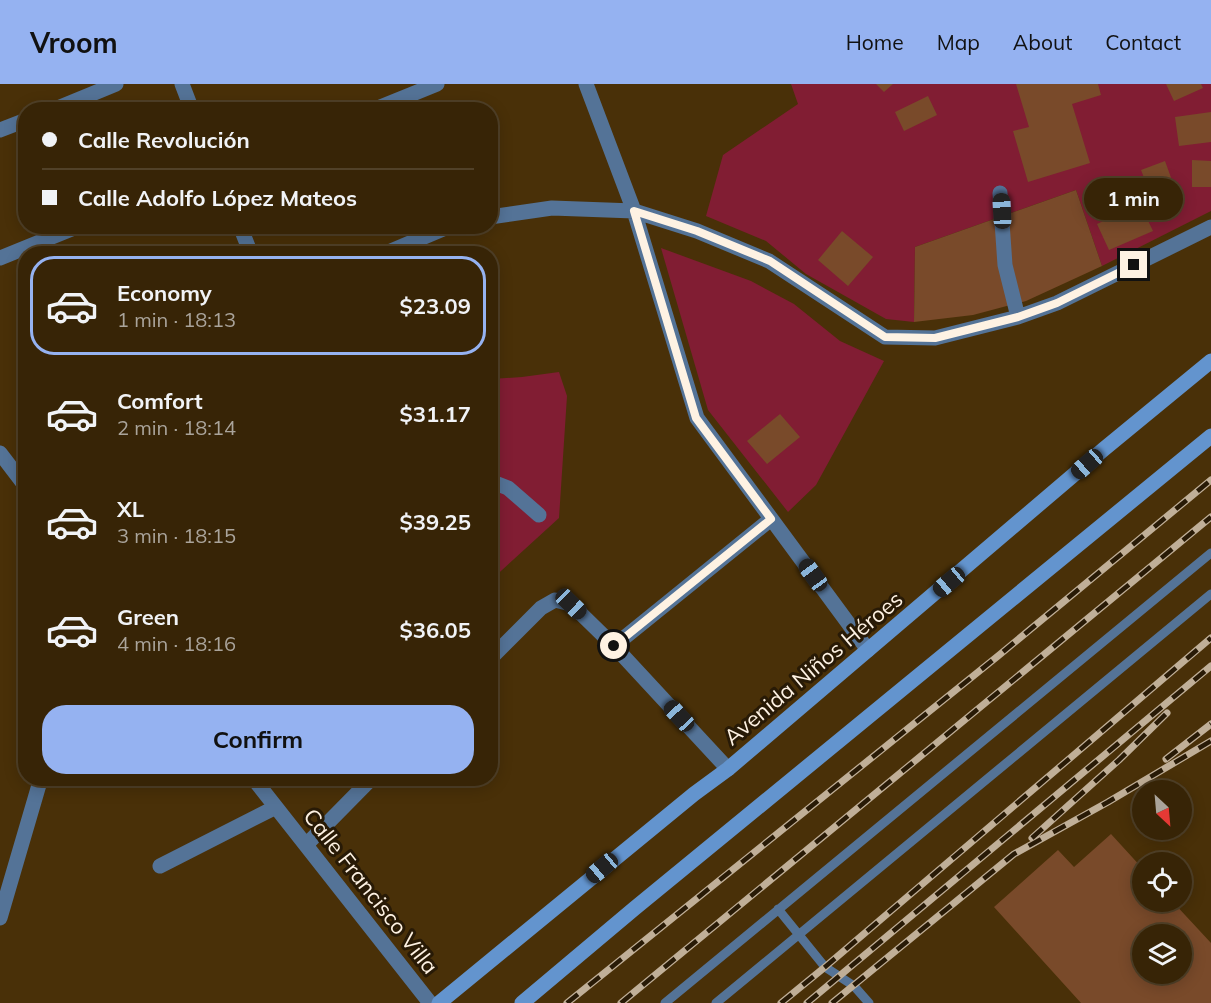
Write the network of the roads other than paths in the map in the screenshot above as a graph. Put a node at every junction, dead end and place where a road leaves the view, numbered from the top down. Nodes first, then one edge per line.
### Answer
1 (116, 84) edge
2 (182, 84) edge
3 (437, 84) edge
4 (586, 84) edge
5 (72, 102) edge
6 (189, 102) edge
7 (393, 102) edge
8 (18, 123) edge
9 (0, 130) edge
10 (1000, 193) dead end
11 (634, 211) junction
12 (498, 216) edge
13 (1211, 227) edge
14 (59, 234) edge
15 (431, 234) edge
16 (30, 246) edge
17 (403, 246) edge
18 (18, 251) edge
19 (0, 258) edge
20 (1018, 317) junction
21 (1211, 361) edge
22 (1211, 436) edge
23 (0, 453) edge
24 (18, 477) edge
25 (498, 484) edge
26 (539, 515) dead end
27 (771, 519) junction
28 (1211, 553) edge
29 (1211, 594) edge
30 (614, 646) junction
31 (868, 650) junction
32 (498, 651) edge
33 (728, 769) junction
34 (39, 786) edge
35 (259, 786) edge
36 (364, 786) edge
37 (276, 807) junction
38 (306, 845) junction
39 (160, 866) dead end
40 (778, 909) junction
41 (0, 918) edge
42 (799, 935) junction
43 (430, 1003) edge
44 (439, 1003) edge
45 (522, 1003) edge
46 (665, 1003) edge
47 (716, 1003) edge
48 (869, 1003) edge

1 - 5 street
2 - 6 street
3 - 7 street
4 - 11 street
8 - 9 street
10 - 20 street
11 - 12 street
11 - 20 street
11 - 27 street
13 - 20 street
14 - 16 street
15 - 17 street
18 - 19 street
21 - 31 main road, Avenida Niños Héroes
22 - 45 main road
23 - 24 street
25 - 26 street
27 - 30 street
27 - 31 street
28 - 40 lane
29 - 42 lane
30 - 32 street
30 - 33 street
31 - 33 main road, Avenida Niños Héroes
33 - 44 main road, Avenida Niños Héroes
34 - 41 street
35 - 37 street, Calle Francisco Villa
36 - 38 street
37 - 38 street, Calle Francisco Villa
37 - 39 street
38 - 43 street, Calle Francisco Villa
40 - 42 lane
40 - 46 lane
42 - 47 lane
42 - 48 lane

